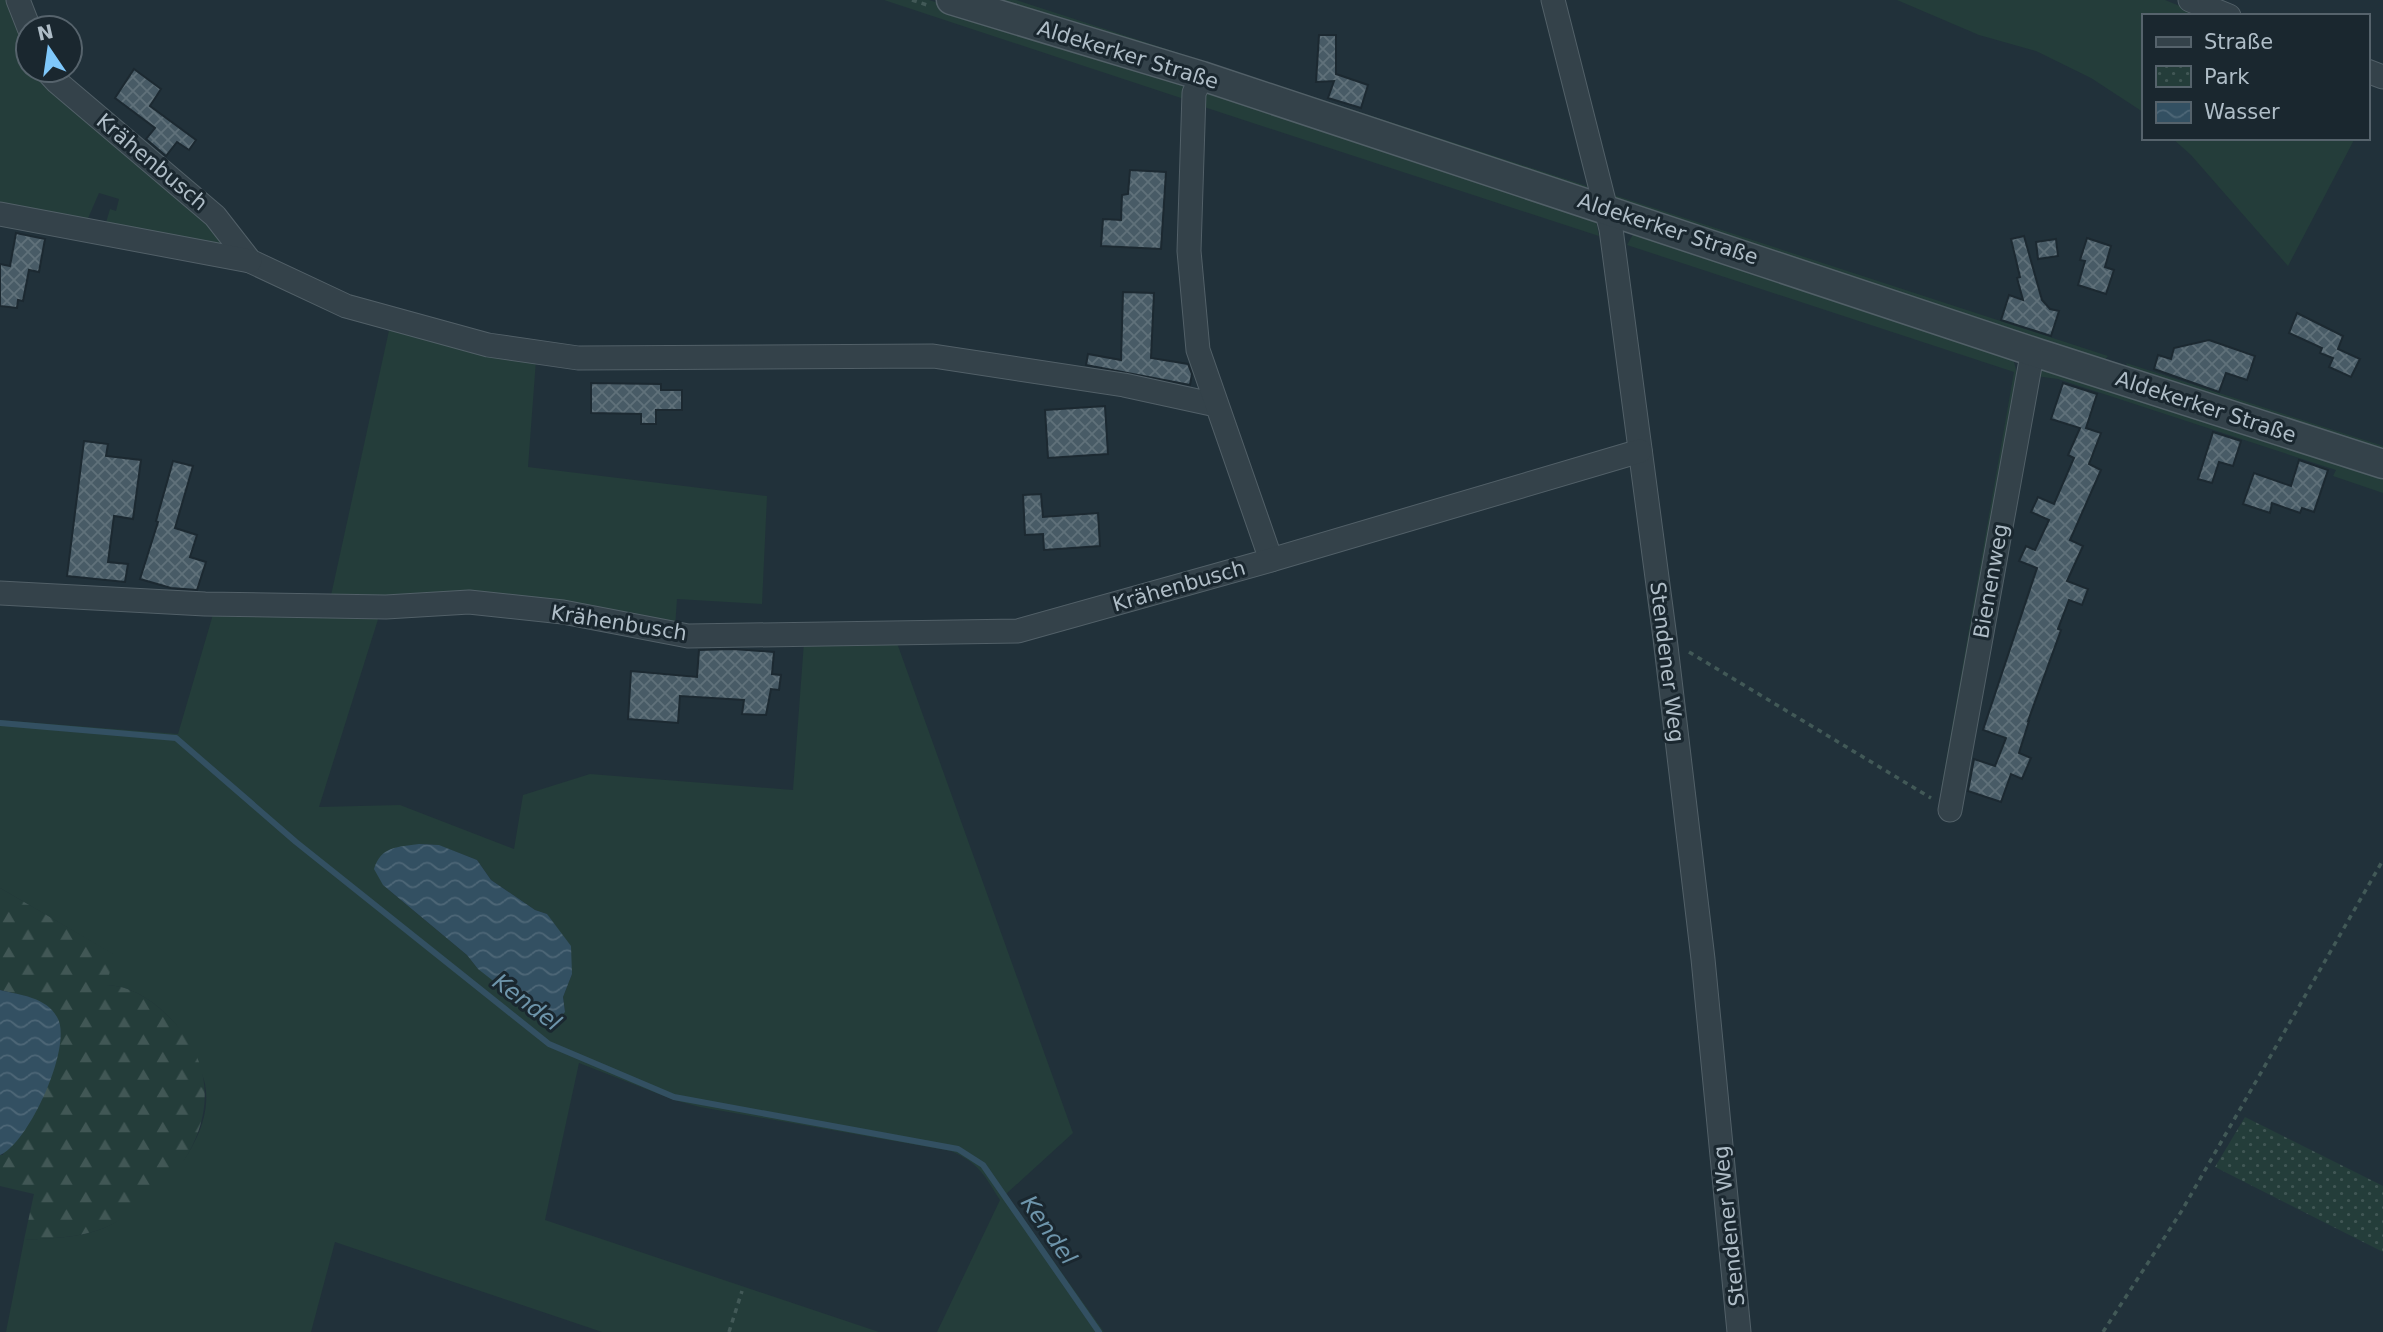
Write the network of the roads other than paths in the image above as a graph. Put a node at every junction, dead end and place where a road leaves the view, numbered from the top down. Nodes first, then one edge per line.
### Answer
1 (951, 0) edge
2 (1553, 0) edge
3 (2190, 0) edge
4 (2224, 14) edge
5 (1202, 76) junction
6 (59, 84) edge
7 (1607, 209) junction
8 (0, 214) edge
9 (250, 261) junction
10 (2037, 353) junction
11 (1216, 405) junction
12 (1640, 451) junction
13 (2383, 464) edge
14 (1271, 560) junction
15 (0, 593) edge
16 (1950, 810) road end
17 (1739, 1332) edge

1 - 5 street, Aldekerker Straße
2 - 7 street, Stendener Weg
3 - 4 street
5 - 7 street, Aldekerker Straße
5 - 11 street, Krähenbusch
6 - 9 street, Krähenbusch
7 - 10 street, Aldekerker Straße
7 - 12 street, Stendener Weg
8 - 9 street, Krähenbusch
9 - 11 street, Krähenbusch
10 - 13 street, Aldekerker Straße
10 - 16 street, Bienenweg
11 - 14 street, Krähenbusch
12 - 14 street, Krähenbusch
12 - 17 street, Stendener Weg
14 - 15 street, Krähenbusch

